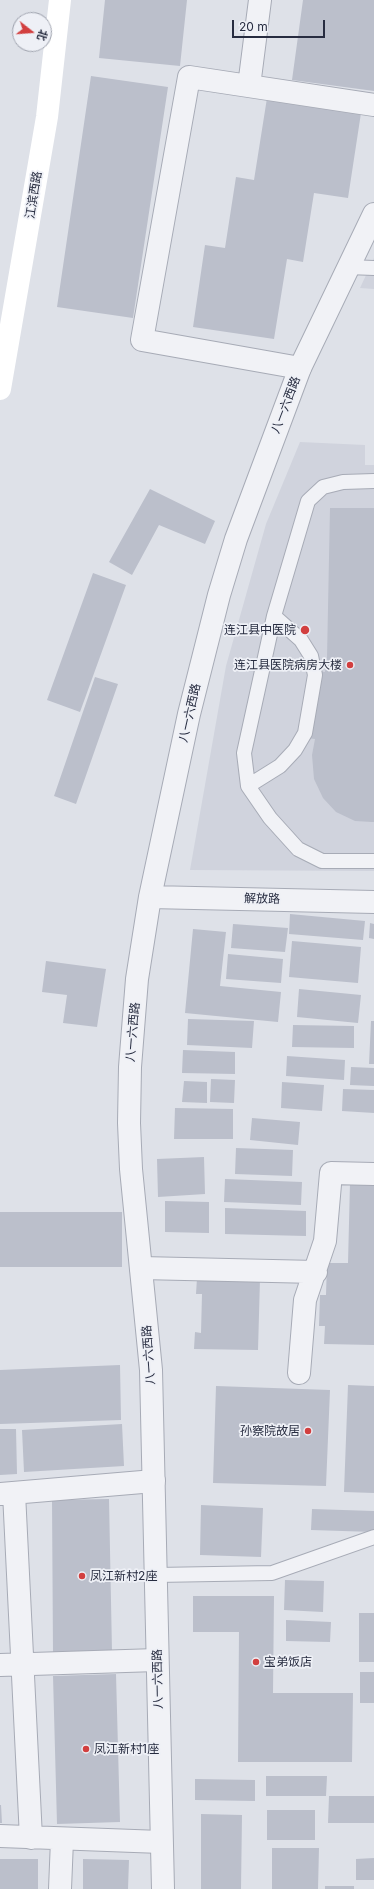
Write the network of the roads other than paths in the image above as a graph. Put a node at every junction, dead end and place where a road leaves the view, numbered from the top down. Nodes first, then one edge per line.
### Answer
1 (60, 0) edge
2 (260, 0) edge
3 (248, 86) junction
4 (374, 105) edge
5 (374, 214) edge
6 (348, 267) junction
7 (374, 268) edge
8 (300, 368) junction
9 (0, 389) edge
10 (374, 481) edge
11 (274, 616) junction
12 (248, 786) junction
13 (374, 861) edge
14 (150, 897) junction
15 (374, 902) edge
16 (374, 1174) edge
17 (141, 1268) junction
18 (316, 1272) junction
19 (298, 1373) dead end
20 (154, 1481) junction
21 (7, 1493) edge
22 (374, 1538) edge
23 (156, 1575) junction
24 (157, 1660) junction
25 (0, 1665) edge
26 (22, 1665) junction
27 (0, 1836) edge
28 (31, 1838) junction
29 (62, 1840) junction
30 (161, 1842) junction
31 (60, 1889) edge
32 (163, 1889) edge

1 - 9 main road, 江滨西路
2 - 3 street
3 - 4 street
3 - 8 street
5 - 6 street, 八一六西路
6 - 7 lane
6 - 8 street, 八一六西路
8 - 14 street, 八一六西路
10 - 11 lane
11 - 12 lane
11 - 12 lane
12 - 13 lane
14 - 15 street, 解放路
14 - 17 street, 八一六西路
16 - 18 street
17 - 18 street
17 - 20 street, 八一六西路
18 - 19 street
20 - 21 street
20 - 23 street, 八一六西路
21 - 26 street
22 - 23 lane
23 - 24 street, 八一六西路
24 - 26 street
24 - 30 street, 八一六西路
25 - 26 street
26 - 28 street
27 - 28 street
28 - 29 street
29 - 30 street
29 - 31 street
30 - 32 street, 八一六西路

